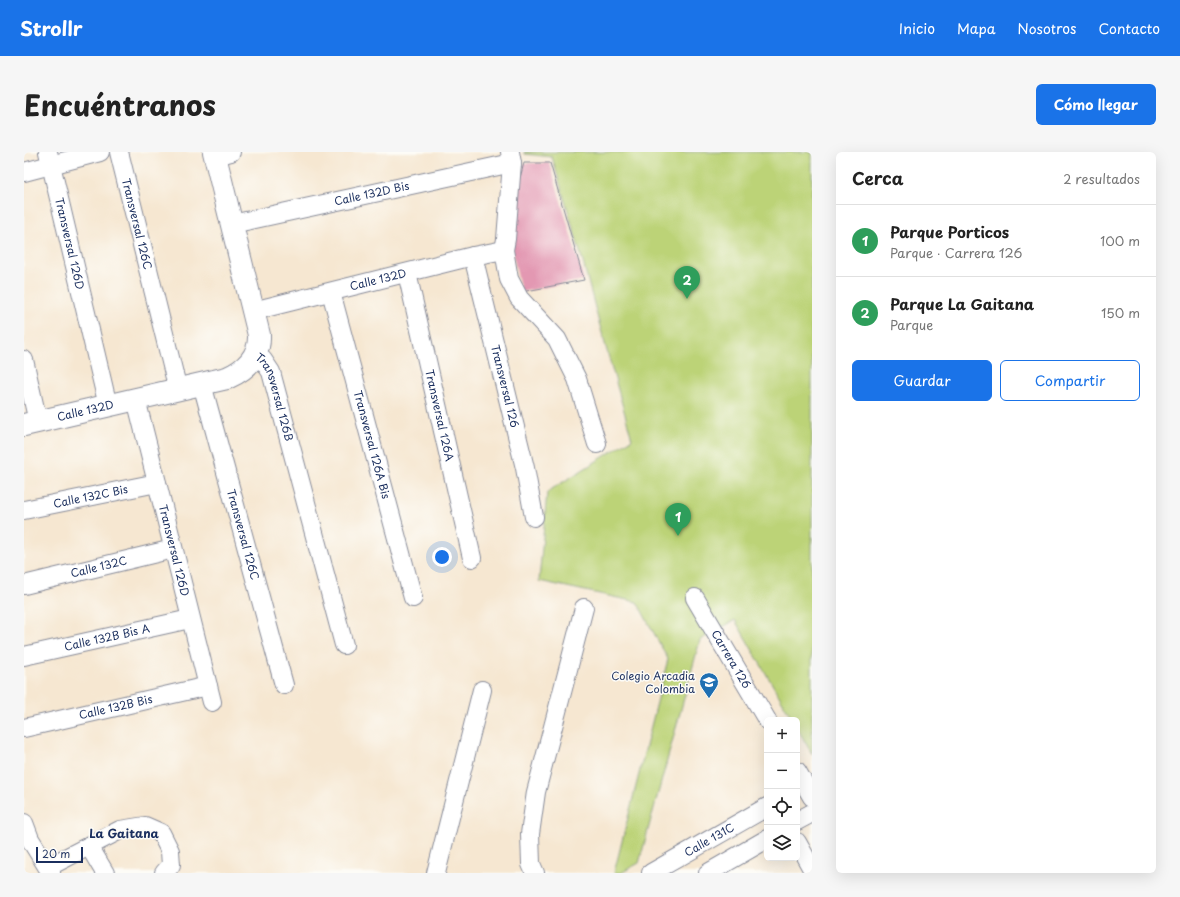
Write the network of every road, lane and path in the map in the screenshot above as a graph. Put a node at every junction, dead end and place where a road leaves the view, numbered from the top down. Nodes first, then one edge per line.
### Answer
1 (100, 152) edge
2 (119, 152) edge
3 (220, 153) edge
4 (511, 157) edge
5 (49, 159) edge
6 (24, 172) edge
7 (232, 224) junction
8 (504, 250) junction
9 (472, 256) junction
10 (407, 273) junction
11 (331, 292) junction
12 (253, 311) junction
13 (255, 354) junction
14 (24, 360) edge
15 (202, 384) junction
16 (178, 390) junction
17 (136, 399) junction
18 (108, 406) junction
19 (31, 424) edge
20 (597, 444) dead end
21 (157, 483) junction
22 (24, 510) edge
23 (534, 517) dead end
24 (173, 549) junction
25 (472, 558) dead end
26 (24, 585) edge
27 (413, 598) dead end
28 (695, 598) dead end
29 (584, 608) dead end
30 (190, 619) junction
31 (344, 645) dead end
32 (24, 656) edge
33 (284, 685) dead end
34 (482, 690) dead end
35 (210, 694) joint
36 (765, 717) edge
37 (24, 728) edge
38 (764, 809) edge
39 (812, 813) edge
40 (800, 819) edge
41 (24, 823) edge
42 (764, 841) edge
43 (89, 846) junction
44 (800, 847) edge
45 (812, 869) edge
46 (50, 870) edge
47 (105, 873) edge
48 (164, 873) edge
49 (436, 873) edge
50 (535, 873) edge
51 (651, 873) edge
52 (708, 873) edge

1 - 5 street
2 - 16 street, Transversal 126C
3 - 7 main road, Transversal 126B
4 - 7 street, Calle 132D Bis
4 - 8 street
5 - 6 street
5 - 18 street, Transversal 126D
7 - 12 main road, Transversal 126B
8 - 9 street, Calle 132D
8 - 20 street
9 - 10 street, Calle 132D
9 - 23 street, Transversal 126
10 - 11 street, Calle 132D
10 - 25 street, Transversal 126A
11 - 12 street, Calle 132D
11 - 27 street, Transversal 126A Bis
12 - 13 main road, Transversal 126B
13 - 15 main road, Calle 132D
13 - 31 street, Transversal 126B
14 - 19 street
15 - 16 main road, Calle 132D
15 - 33 street, Transversal 126C
16 - 17 main road, Calle 132D
17 - 18 main road, Calle 132D
17 - 21 street, Transversal 126D
18 - 19 main road, Calle 132D
21 - 22 street, Calle 132C Bis
21 - 24 street, Transversal 126D
24 - 26 street, Calle 132C
24 - 30 street, Transversal 126D
28 - 36 street, Carrera 126
29 - 50 street
30 - 32 street, Calle 132B Bis A
30 - 35 street, Transversal 126D
34 - 49 street
35 - 37 street, Calle 132B Bis
38 - 51 street, Calle 131C
39 - 40 street
41 - 46 street
42 - 52 street
43 - 46 street
43 - 47 street
43 - 48 street
44 - 45 street

